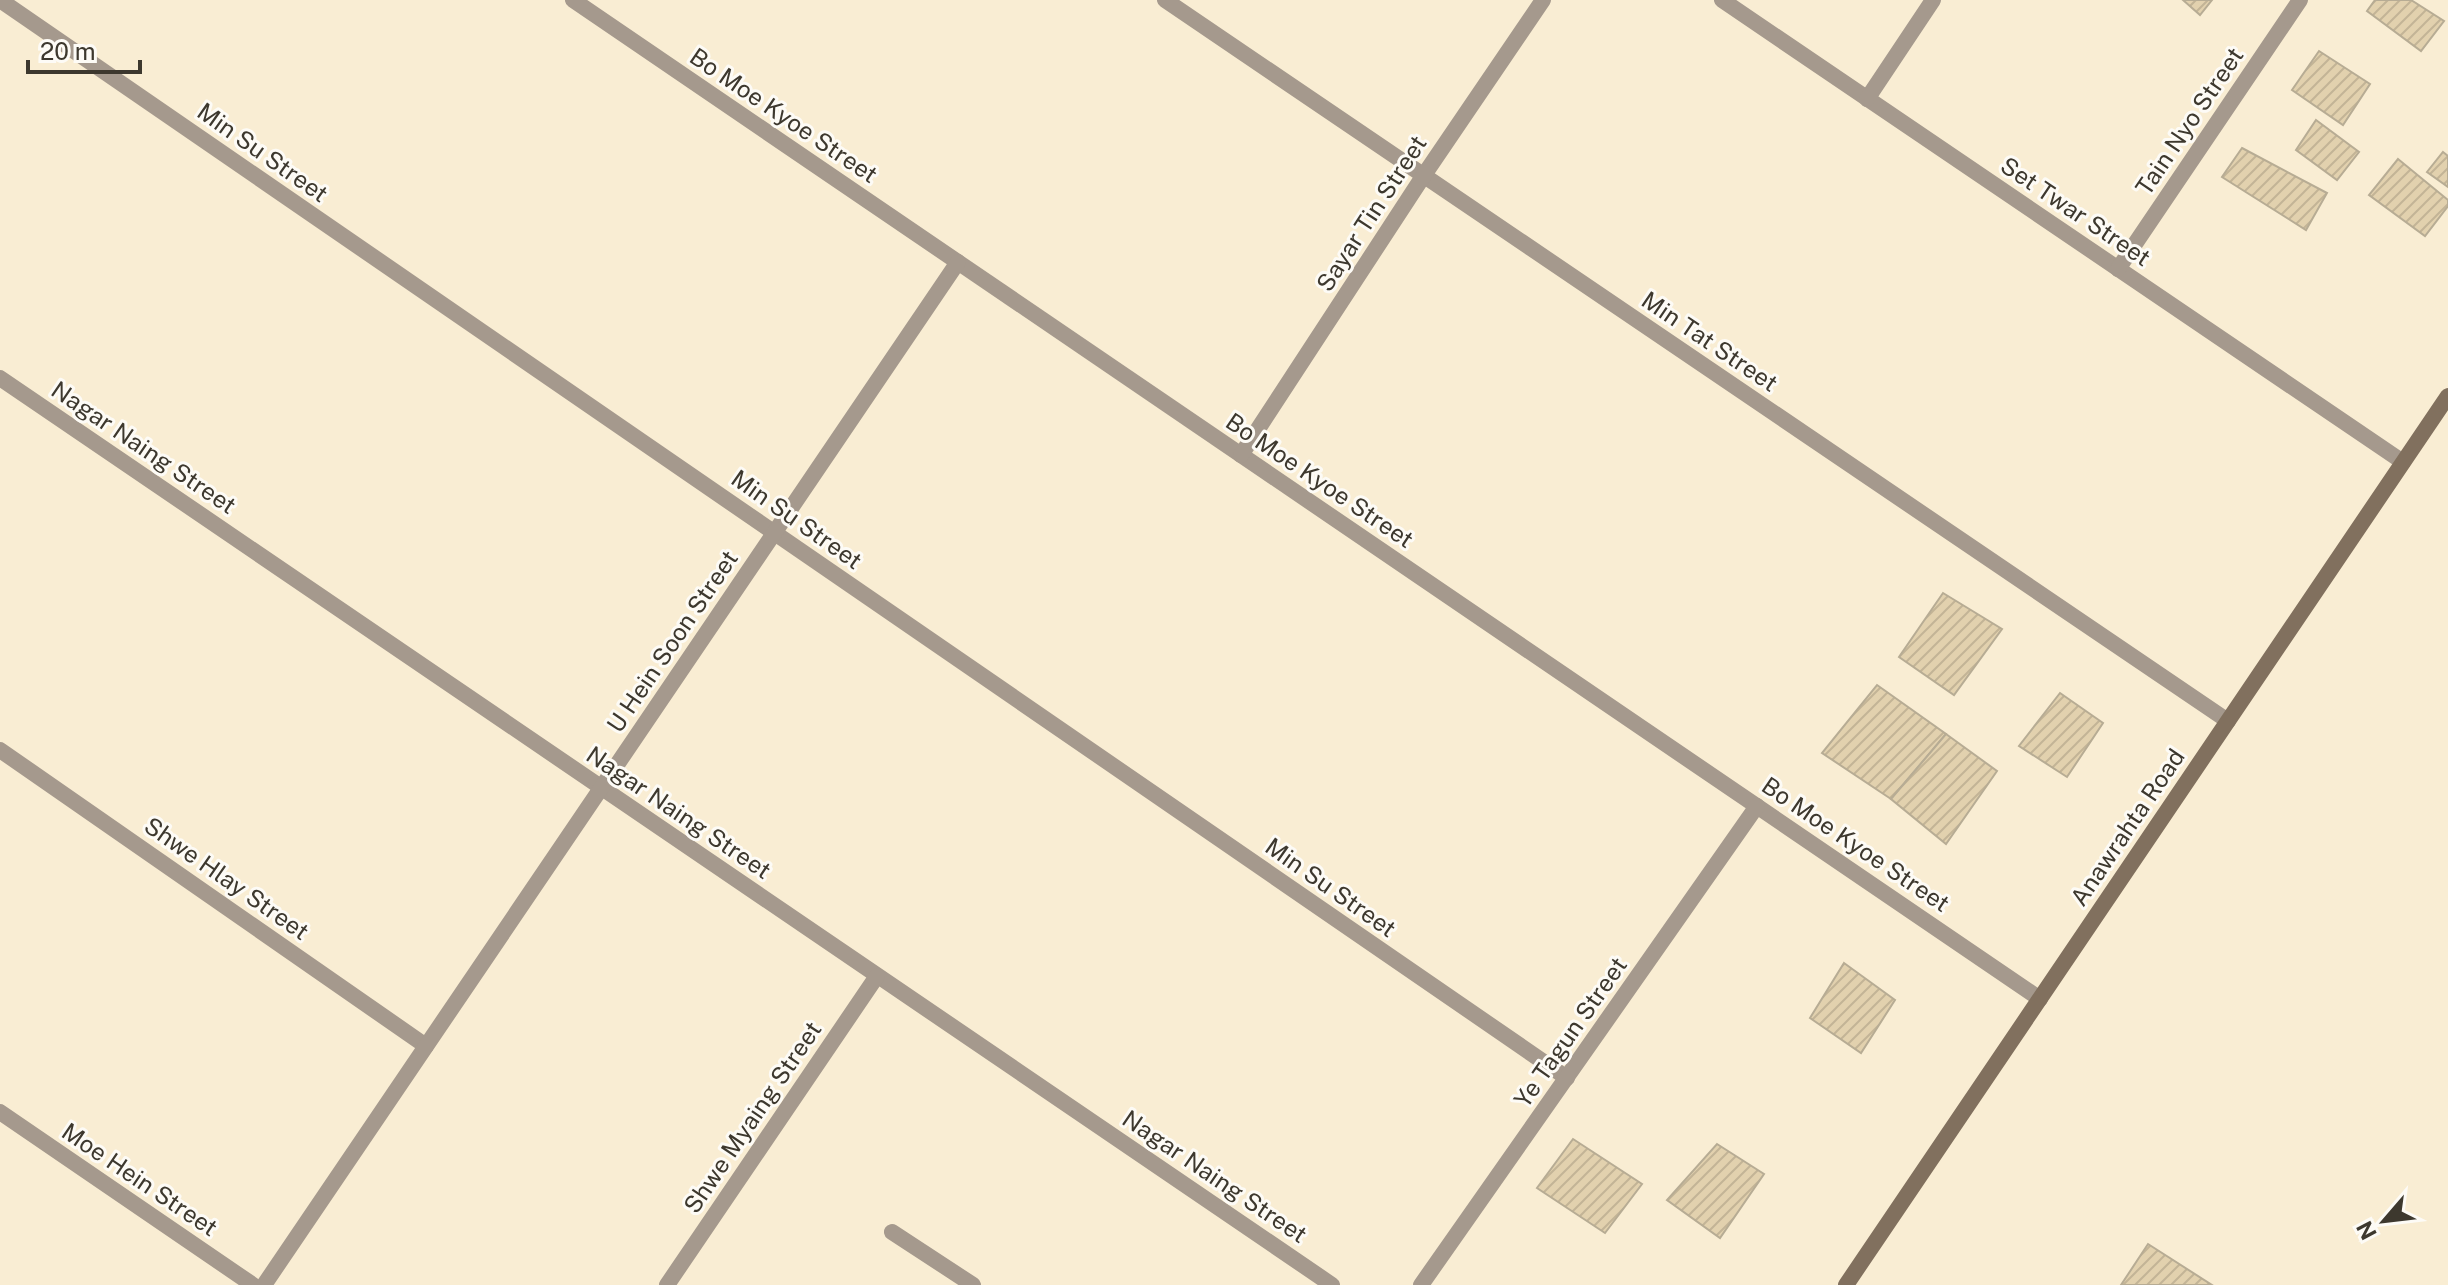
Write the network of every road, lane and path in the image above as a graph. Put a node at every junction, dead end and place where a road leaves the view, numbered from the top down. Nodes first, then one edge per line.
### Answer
1 (0, 0) edge
2 (573, 0) edge
3 (1165, 0) edge
4 (1543, 0) edge
5 (1722, 0) edge
6 (1933, 0) edge
7 (2300, 0) edge
8 (1867, 99) junction
9 (1424, 175) junction
10 (958, 262) junction
11 (2118, 269) junction
12 (0, 378) edge
13 (2448, 396) edge
14 (1241, 455) junction
15 (2403, 462) junction
16 (775, 533) junction
17 (2228, 721) junction
18 (0, 750) edge
19 (601, 788) junction
20 (1757, 806) junction
21 (877, 976) junction
22 (2040, 999) junction
23 (426, 1046) junction
24 (1567, 1078) junction
25 (0, 1112) edge
26 (892, 1232) dead end
27 (253, 1285) edge
28 (264, 1285) edge
29 (667, 1285) edge
30 (973, 1285) edge
31 (1332, 1285) edge
32 (1421, 1285) edge
33 (1846, 1285) edge

1 - 16 street, Min Su Street
2 - 10 street, Bo Moe Kyoe Street
3 - 9 street, Min Tat Street
4 - 9 street, Sayar Tin Street
5 - 8 street, Set Twar Street
6 - 8 street
7 - 11 street, Tain Nyo Street
8 - 11 street, Set Twar Street
9 - 14 street, Sayar Tin Street
9 - 17 street, Min Tat Street
10 - 14 street, Bo Moe Kyoe Street
10 - 16 street, U Hein Soon Street
11 - 15 street, Set Twar Street
12 - 19 street, Nagar Naing Street
13 - 15 main road, Anawrahta Road
14 - 20 street, Bo Moe Kyoe Street
15 - 17 main road, Anawrahta Road
16 - 19 street, U Hein Soon Street
16 - 24 street, Min Su Street
17 - 22 main road, Anawrahta Road
18 - 23 street, Shwe Hlay Street
19 - 21 street, Nagar Naing Street
19 - 23 street, U Hein Soon Street
20 - 22 street, Bo Moe Kyoe Street
20 - 24 street, Ye Tagun Street
21 - 29 street, Shwe Myaing Street
21 - 31 street, Nagar Naing Street
22 - 33 main road, Anawrahta Road
23 - 28 street, U Hein Soon Street
24 - 32 street, Ye Tagun Street
25 - 27 street, Moe Hein Street
26 - 30 street

